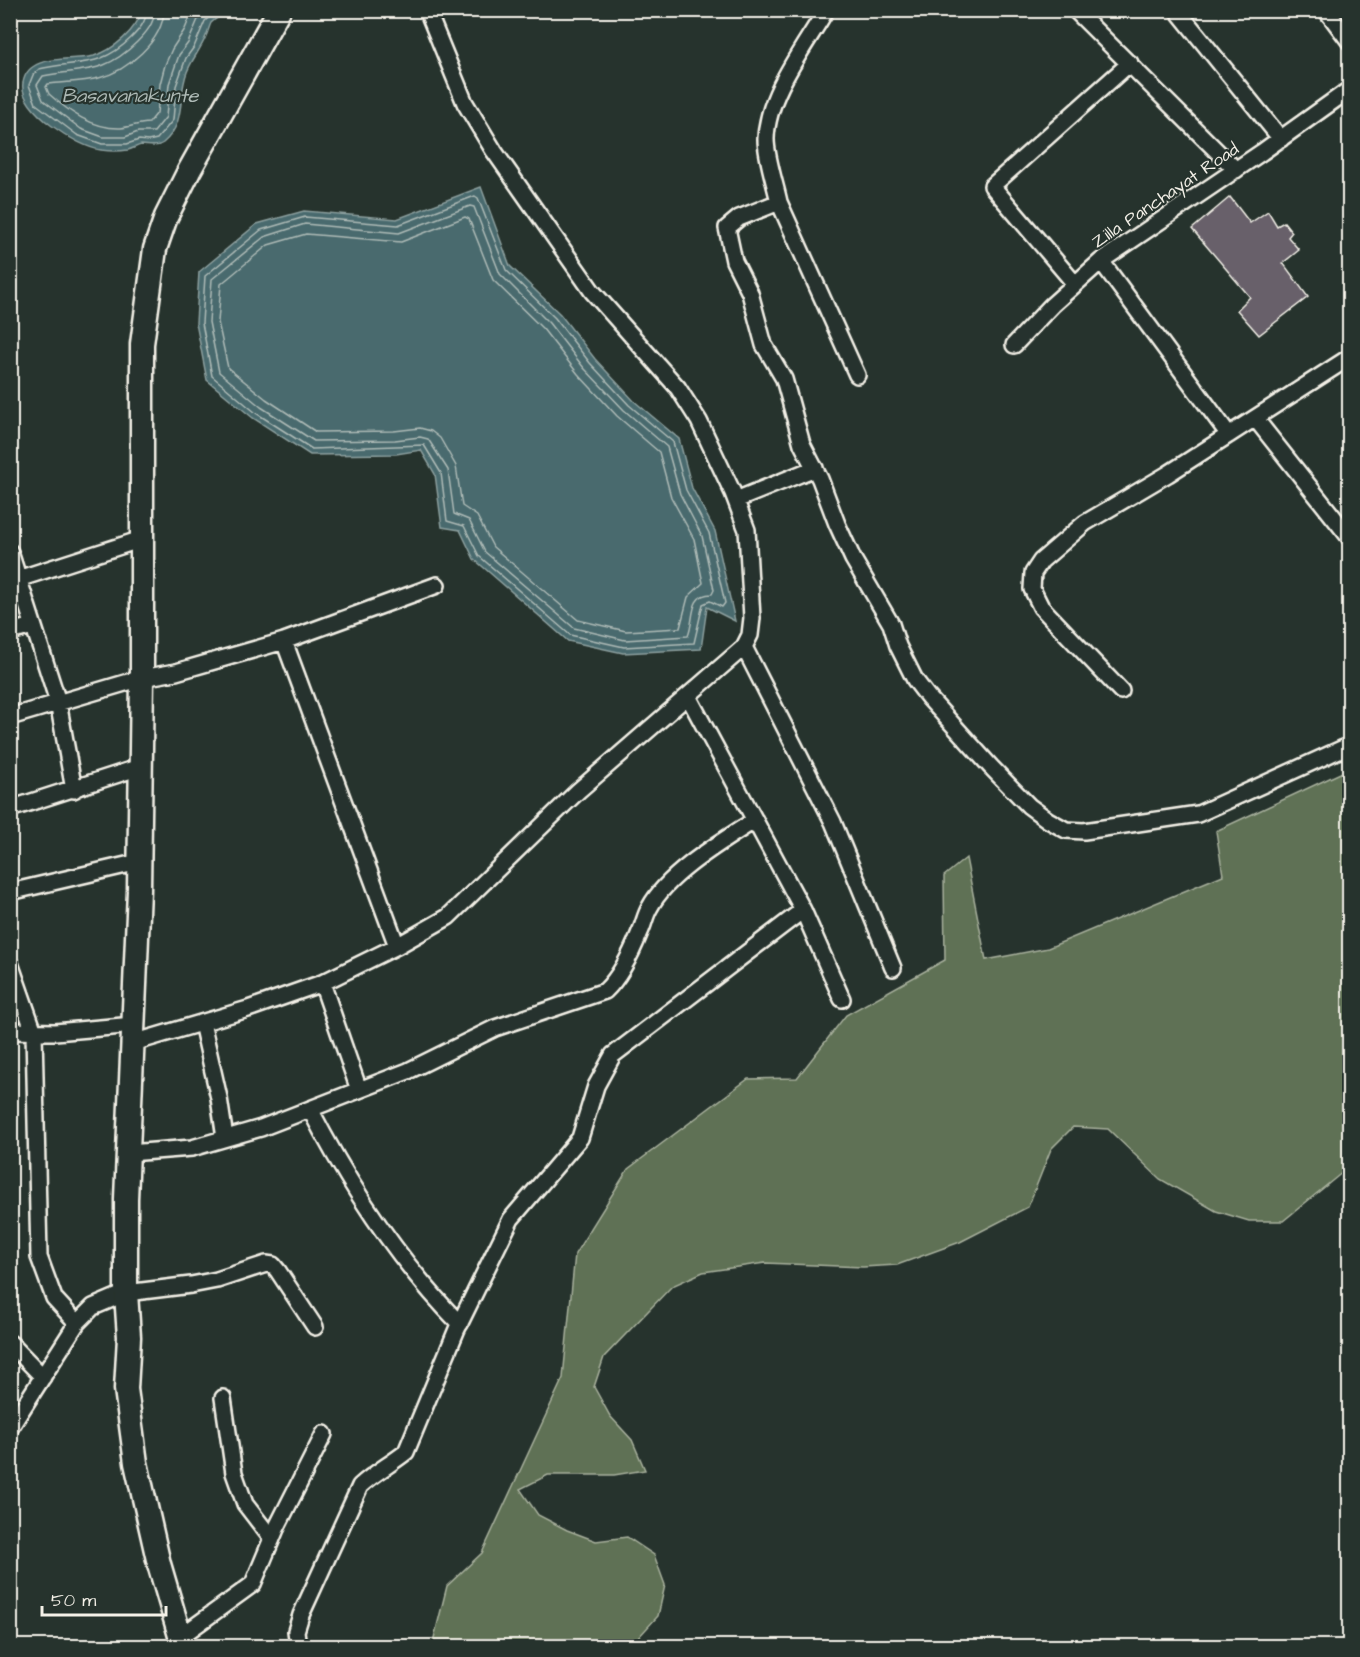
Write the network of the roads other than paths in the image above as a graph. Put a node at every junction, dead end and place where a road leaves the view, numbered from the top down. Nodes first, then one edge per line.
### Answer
1 (279, 10) edge
2 (427, 10) edge
3 (826, 10) edge
4 (1075, 10) edge
5 (1177, 10) edge
6 (1326, 10) edge
7 (1350, 42) edge
8 (1130, 63) junction
9 (1350, 89) edge
10 (1281, 139) junction
11 (1236, 170) junction
12 (779, 202) junction
13 (1101, 261) junction
14 (1075, 284) junction
15 (1014, 345) dead end
16 (1350, 357) edge
17 (857, 375) dead end
18 (1255, 418) junction
19 (1229, 435) junction
20 (815, 468) junction
21 (736, 500) junction
22 (1350, 538) edge
23 (142, 539) junction
24 (10, 552) edge
25 (18, 579) junction
26 (437, 585) dead end
27 (33, 626) junction
28 (10, 632) edge
29 (284, 641) junction
30 (744, 647) junction
31 (142, 678) junction
32 (1122, 691) dead end
33 (688, 696) junction
34 (58, 702) junction
35 (10, 717) edge
36 (1350, 745) edge
37 (140, 767) junction
38 (74, 790) junction
39 (10, 809) edge
40 (755, 820) junction
41 (139, 862) junction
42 (10, 892) edge
43 (803, 910) junction
44 (398, 946) junction
45 (10, 963) edge
46 (893, 968) dead end
47 (322, 983) junction
48 (842, 999) dead end
49 (202, 1023) junction
50 (10, 1031) edge
51 (34, 1032) junction
52 (134, 1034) junction
53 (359, 1090) junction
54 (310, 1109) junction
55 (225, 1138) junction
56 (129, 1153) junction
57 (126, 1293) junction
58 (77, 1323) junction
59 (459, 1324) junction
60 (315, 1327) dead end
61 (10, 1343) edge
62 (43, 1377) junction
63 (223, 1398) dead end
64 (10, 1428) edge
65 (324, 1434) dead end
66 (272, 1539) junction
67 (182, 1642) edge
68 (298, 1647) edge

1 - 23 street
2 - 21 street
3 - 12 street
4 - 8 street
5 - 10 street
6 - 7 street
8 - 11 street
8 - 14 street
9 - 10 street, Zilla Panchayat Road
10 - 11 street, Zilla Panchayat Road
11 - 13 street, Zilla Panchayat Road
12 - 17 street
12 - 20 street
13 - 14 street, Zilla Panchayat Road
13 - 19 street
14 - 15 street, Zilla Panchayat Road
16 - 18 street
18 - 19 street
18 - 22 street
19 - 32 street
20 - 21 street
20 - 36 street
21 - 30 street
23 - 25 street
23 - 31 street
24 - 25 street
25 - 27 street
26 - 29 street
27 - 28 street
27 - 34 street
29 - 31 street
29 - 44 street
30 - 33 street
30 - 46 street
31 - 34 street
31 - 37 street
33 - 40 street
33 - 44 street
34 - 35 street
34 - 38 street
37 - 38 street
37 - 41 street
38 - 39 street
40 - 43 street
40 - 53 street
41 - 42 street
41 - 52 street
43 - 48 street
43 - 59 street
44 - 47 street
45 - 51 street
47 - 49 street
47 - 53 street
49 - 52 street
49 - 55 street
50 - 51 street
51 - 52 street
51 - 58 street
52 - 56 street
53 - 54 street
54 - 55 street
54 - 59 street
55 - 56 street
56 - 57 street
57 - 58 street
57 - 60 street
57 - 67 street
58 - 62 street
59 - 68 street
61 - 62 street
62 - 64 street
63 - 66 street
65 - 66 street
66 - 67 street

